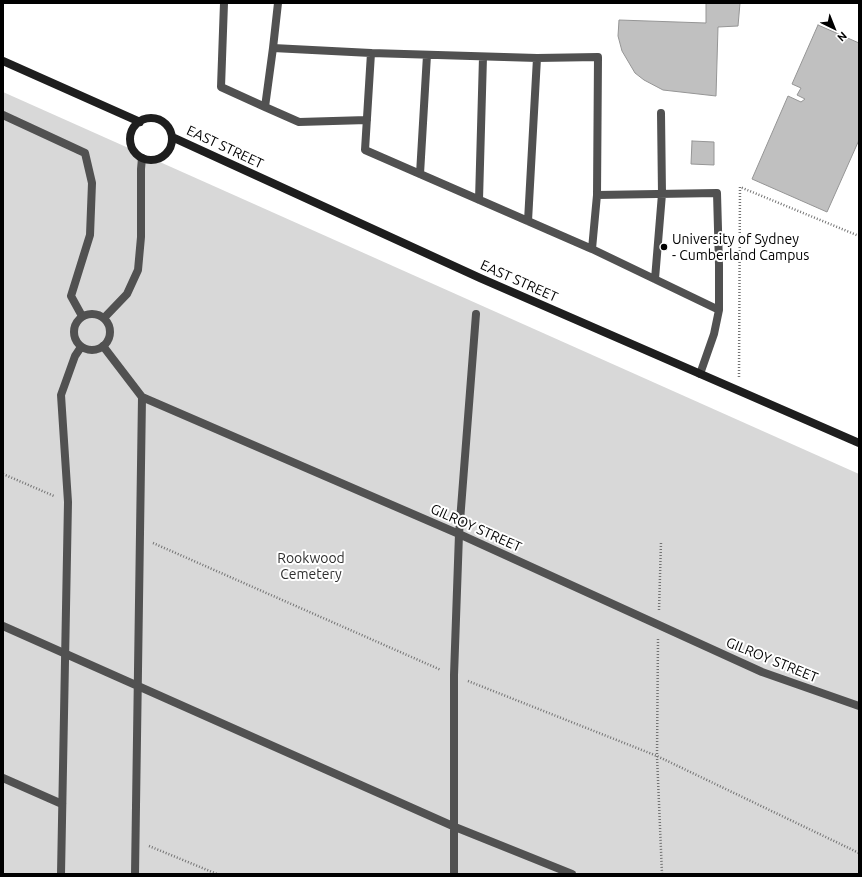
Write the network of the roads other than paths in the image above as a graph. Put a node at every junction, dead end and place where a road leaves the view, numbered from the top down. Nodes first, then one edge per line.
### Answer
1 (224, 3) edge
2 (278, 3) edge
3 (273, 48) junction
4 (371, 53) junction
5 (427, 55) junction
6 (483, 57) junction
7 (537, 58) junction
8 (3, 61) edge
9 (265, 107) junction
10 (661, 113) dead end
11 (3, 114) edge
12 (367, 120) junction
13 (140, 122) junction
14 (172, 137) junction
15 (142, 158) junction
16 (420, 174) junction
17 (662, 194) junction
18 (597, 195) junction
19 (479, 200) junction
20 (528, 221) junction
21 (592, 249) junction
22 (655, 279) junction
23 (718, 310) junction
24 (476, 314) dead end
25 (82, 316) junction
26 (104, 318) junction
27 (102, 346) junction
28 (81, 347) junction
29 (700, 374) junction
30 (142, 397) junction
31 (859, 443) edge
32 (459, 534) junction
33 (3, 626) edge
34 (65, 655) junction
35 (137, 687) junction
36 (859, 706) edge
37 (3, 778) edge
38 (62, 804) junction
39 (455, 827) junction
40 (61, 874) edge
41 (135, 874) edge
42 (454, 874) edge
43 (572, 874) edge

1 - 9 street
2 - 3 street
3 - 4 street
3 - 9 street
4 - 5 street
4 - 12 street
5 - 6 street
5 - 16 street
6 - 7 street
6 - 19 street
7 - 18 street
7 - 20 street
8 - 13 main road
9 - 12 street
10 - 17 street
11 - 25 street
12 - 16 street
13 - 14 main road
13 - 15 main road
14 - 15 main road
14 - 29 main road, EAST STREET
15 - 26 street
16 - 19 street
17 - 18 street
17 - 22 street
17 - 23 street
18 - 21 street
19 - 20 street
20 - 21 street
21 - 22 street
22 - 23 street
23 - 29 street
24 - 32 street
25 - 26 street
25 - 28 street
26 - 27 street
27 - 28 street
27 - 30 street, GILROY STREET
28 - 34 street
29 - 31 main road, EAST STREET
30 - 32 street, GILROY STREET
30 - 35 street
32 - 36 street, GILROY STREET
32 - 39 street
33 - 34 street
34 - 35 street
34 - 38 street
35 - 39 street
35 - 41 street
37 - 38 street
38 - 40 street
39 - 42 street
39 - 43 street

